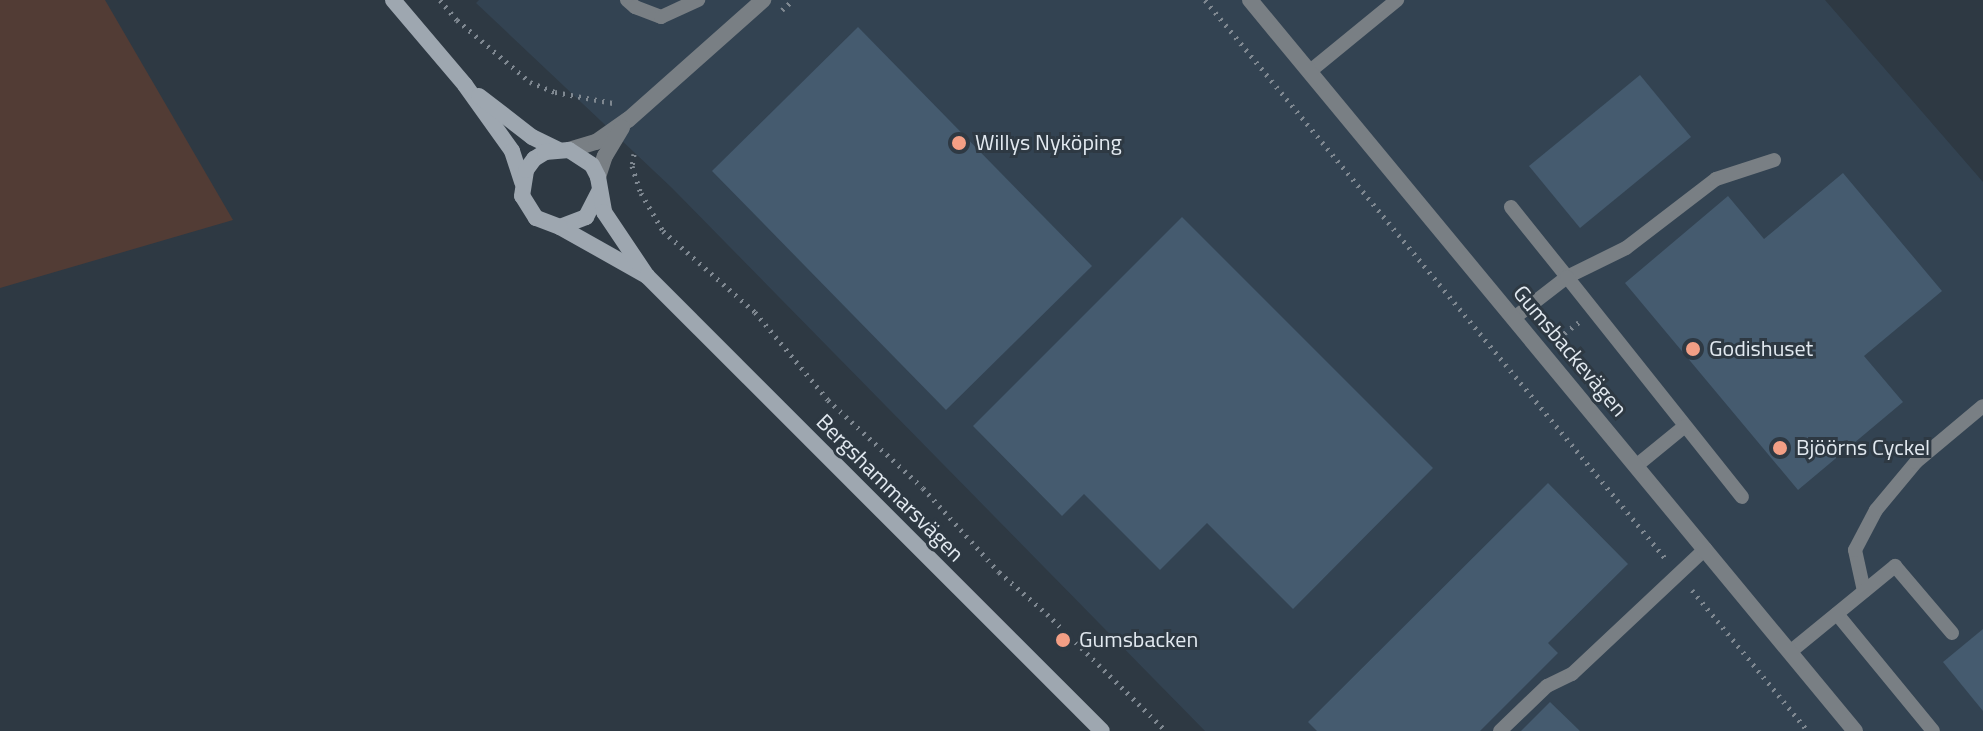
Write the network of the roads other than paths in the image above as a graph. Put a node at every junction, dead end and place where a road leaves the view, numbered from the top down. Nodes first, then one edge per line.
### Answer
1 (393, 0) edge
2 (627, 0) edge
3 (698, 0) edge
4 (763, 0) edge
5 (1250, 0) edge
6 (1397, 0) edge
7 (1309, 72) junction
8 (465, 85) junction
9 (628, 120) junction
10 (563, 150) junction
11 (1774, 160) dead end
12 (522, 182) junction
13 (598, 185) junction
14 (1511, 207) dead end
15 (560, 227) junction
16 (647, 276) junction
17 (1567, 277) junction
18 (1514, 318) junction
19 (1983, 406) edge
20 (1685, 426) junction
21 (1636, 466) junction
22 (1742, 497) dead end
23 (1705, 549) junction
24 (1864, 591) junction
25 (1837, 614) junction
26 (1952, 633) dead end
27 (1790, 652) junction
28 (1102, 731) edge
29 (1500, 731) edge
30 (1855, 731) edge
31 (1933, 731) edge

1 - 8 main road
2 - 3 lane
4 - 9 street
5 - 7 street, Gumsbackevägen
6 - 7 lane
7 - 18 street, Gumsbackevägen
8 - 10 main road
8 - 12 main road
9 - 10 street
9 - 13 street
10 - 12 main road
10 - 13 main road
11 - 17 lane
12 - 15 main road
13 - 15 main road
13 - 16 main road
14 - 17 lane
15 - 16 main road
16 - 28 main road, Bergshammarsvägen
17 - 18 lane
17 - 20 lane
18 - 21 street, Gumsbackevägen
19 - 24 lane
20 - 21 lane
20 - 22 lane
21 - 23 street, Gumsbackevägen
23 - 27 street, Gumsbackevägen
23 - 29 lane
24 - 25 lane
24 - 26 lane
25 - 27 lane
25 - 31 lane
27 - 30 street, Gumsbackevägen

